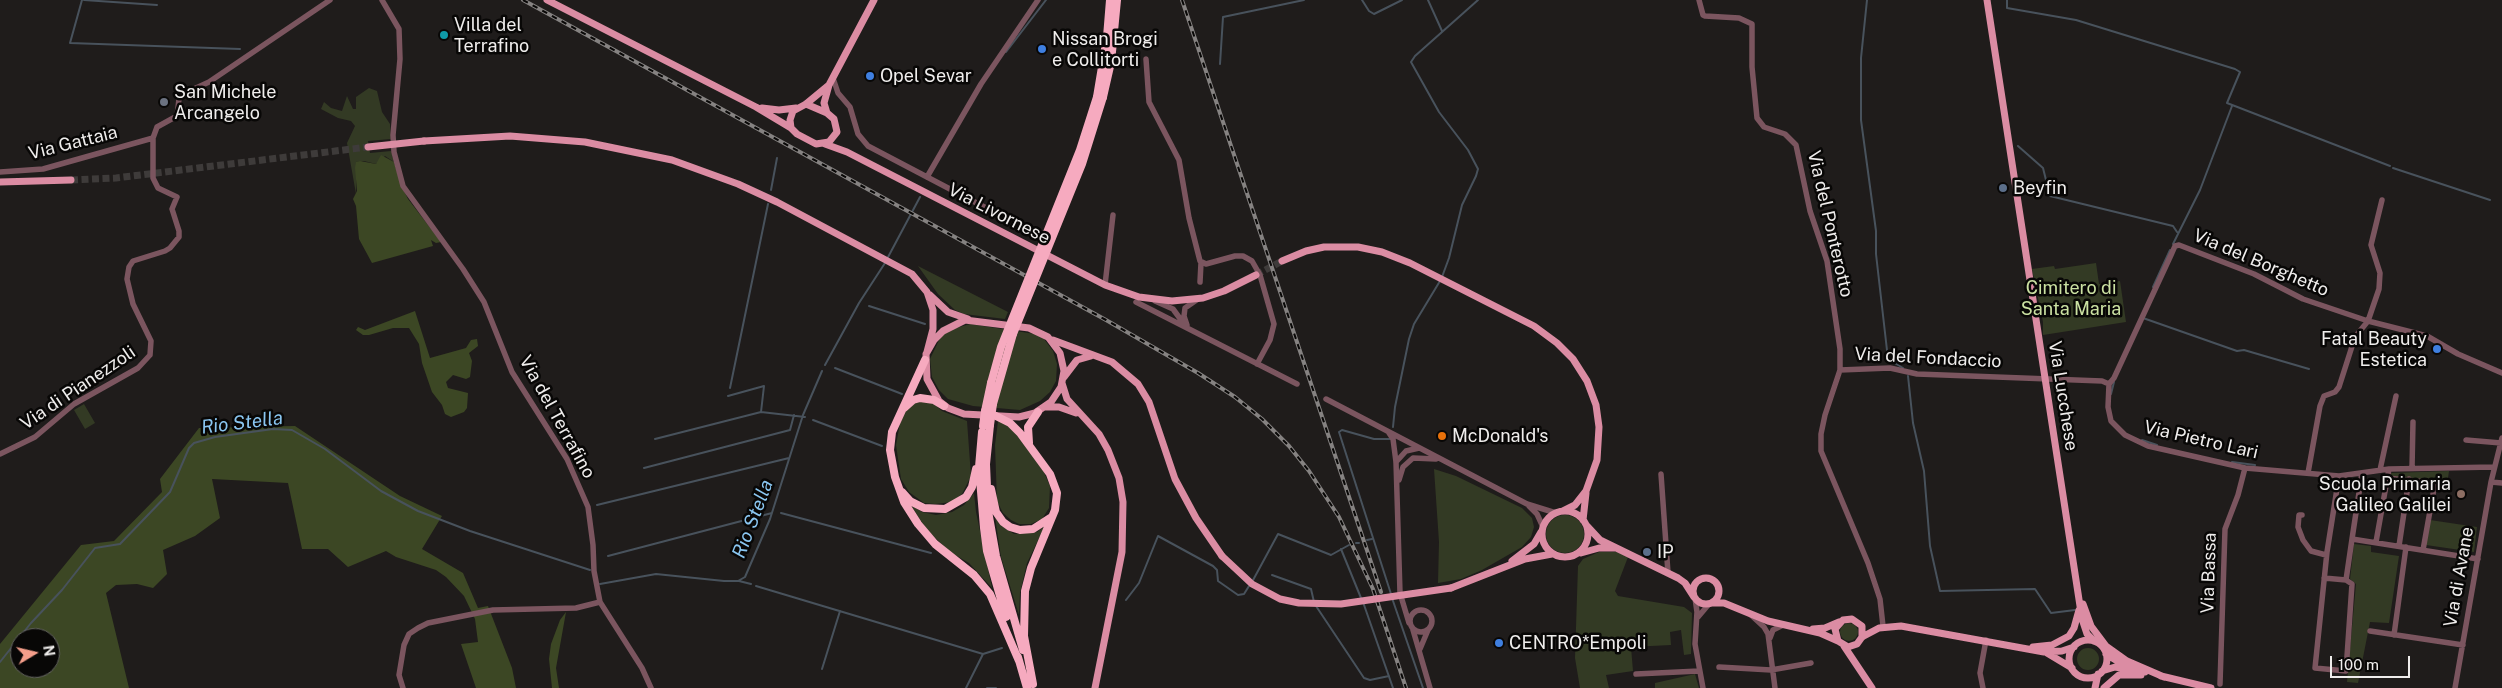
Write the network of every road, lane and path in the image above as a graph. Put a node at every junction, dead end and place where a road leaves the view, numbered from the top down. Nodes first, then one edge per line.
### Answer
1 (330, 0) edge
2 (382, 0) edge
3 (547, 0) edge
4 (874, 0) edge
5 (1038, 0) edge
6 (1110, 0) edge
7 (1117, 0) edge
8 (1699, 0) edge
9 (1987, 0) edge
10 (1146, 59) dead end
11 (831, 81) junction
12 (838, 93) junction
13 (826, 94) junction
14 (1100, 97) junction
15 (806, 104) junction
16 (756, 106) junction
17 (796, 108) junction
18 (827, 113) junction
19 (792, 128) junction
20 (837, 132) junction
21 (153, 138) junction
22 (825, 144) junction
23 (368, 147) tunnel mouth
24 (847, 152) junction
25 (0, 172) edge
26 (927, 177) junction
27 (71, 180) tunnel mouth
28 (0, 182) edge
29 (2382, 200) dead end
30 (988, 208) dead end
31 (1113, 215) dead end
32 (1282, 261) tunnel mouth
33 (1201, 263) junction
34 (1256, 275) tunnel mouth
35 (1200, 282) dead end
36 (1105, 285) junction
37 (927, 292) junction
38 (1148, 298) junction
39 (1203, 298) junction
40 (1138, 299) junction
41 (971, 320) junction
42 (2368, 320) junction
43 (1190, 328) junction
44 (1048, 337) junction
45 (927, 352) junction
46 (1096, 356) junction
47 (925, 360) junction
48 (1257, 364) junction
49 (1840, 370) junction
50 (2502, 373) edge
51 (2045, 378) junction
52 (1063, 382) junction
53 (1297, 384) dead end
54 (2109, 384) junction
55 (2396, 396) dead end
56 (1326, 399) dead end
57 (944, 406) junction
58 (1042, 410) junction
59 (1078, 414) junction
60 (898, 415) junction
61 (996, 416) junction
62 (2413, 422) dead end
63 (985, 428) junction
64 (1388, 431) junction
65 (2466, 440) dead end
66 (2501, 441) edge
67 (1420, 448) junction
68 (1031, 449) junction
69 (987, 451) junction
70 (0, 454) edge
71 (1396, 462) junction
72 (1446, 462) junction
73 (2494, 467) junction
74 (2245, 468) junction
75 (2412, 468) junction
76 (2389, 469) junction
77 (2380, 470) junction
78 (2308, 473) junction
79 (2362, 473) junction
80 (1661, 474) dead end
81 (2338, 476) junction
82 (2387, 478) junction
83 (2409, 480) junction
84 (896, 482) junction
85 (1398, 482) junction
86 (2491, 482) junction
87 (2502, 483) edge
88 (1586, 491) junction
89 (1528, 504) junction
90 (1054, 512) junction
91 (1560, 512) junction
92 (2302, 515) dead end
93 (1584, 521) junction
94 (1543, 529) junction
95 (2352, 539) junction
96 (2376, 542) junction
97 (2399, 546) junction
98 (2406, 547) junction
99 (1617, 548) junction
100 (2423, 550) junction
101 (1552, 554) junction
102 (1578, 554) junction
103 (2326, 555) junction
104 (2478, 559) junction
105 (1502, 568) junction
106 (2075, 572) junction
107 (1668, 573) junction
108 (1678, 578) junction
109 (2324, 578) junction
110 (1701, 579) junction
111 (2346, 580) junction
112 (1719, 588) junction
113 (2078, 592) junction
114 (1694, 598) junction
115 (1402, 601) junction
116 (600, 602) junction
117 (1710, 604) junction
118 (1733, 606) junction
119 (1422, 610) junction
120 (1746, 612) junction
121 (2082, 619) junction
122 (1839, 622) junction
123 (1860, 623) junction
124 (1696, 624) junction
125 (1410, 625) junction
126 (1784, 625) junction
127 (1886, 626) junction
128 (1430, 628) junction
129 (1808, 629) junction
130 (2370, 631) dead end
131 (2394, 634) junction
132 (1862, 637) junction
133 (1769, 640) junction
134 (1986, 640) junction
135 (2094, 641) junction
136 (1841, 644) junction
137 (2076, 645) junction
138 (2463, 645) junction
139 (2025, 648) junction
140 (2044, 652) junction
141 (1420, 654) junction
142 (2106, 654) junction
143 (1019, 661) junction
144 (1811, 664) dead end
145 (1718, 667) dead end
146 (2072, 668) junction
147 (2132, 669) junction
148 (1771, 670) junction
149 (1699, 671) junction
150 (2100, 672) junction
151 (1636, 674) dead end
152 (2164, 677) junction
153 (2220, 684) dead end
154 (1031, 687) edge
155 (403, 688) edge
156 (651, 688) edge
157 (1095, 688) edge
158 (1430, 688) edge
159 (1703, 688) edge
160 (1775, 688) edge
161 (1872, 688) edge
162 (1983, 688) edge
163 (2095, 688) edge
164 (2104, 688) edge
165 (2211, 688) edge
166 (2455, 688) edge

1 - 21 street
2 - 116 street, Via del Terrafino
3 - 16 main road, Via Livornese
4 - 11 main road
5 - 26 street
6 - 14 highway
7 - 14 highway
8 - 49 street, Via del Ponterotto
9 - 51 main road, Via Lucchese
10 - 33 street
11 - 12 street
11 - 13 main road
11 - 15 main road, Via Livornese
12 - 13 street
12 - 26 street
13 - 18 main road
14 - 63 highway, bridge
14 - 63 highway, bridge
15 - 17 main road, Via Livornese
15 - 18 main road
16 - 17 main road, Via Livornese
16 - 19 main road, Via Livornese
17 - 19 main road
18 - 20 main road
19 - 22 main road, Via Livornese
20 - 22 main road
20 - 24 main road
21 - 25 street, Via Gattaia
21 - 70 street, Via di Pianezzoli
22 - 24 main road, Via Livornese
23 - 37 main road, bridge
24 - 36 main road, Via Livornese
26 - 30 street
27 - 28 main road
29 - 42 street
31 - 36 street
32 - 88 main road
33 - 35 street
33 - 48 street
34 - 39 main road
36 - 40 main road, Via Livornese
37 - 41 main road
37 - 45 main road
38 - 39 main road
38 - 40 main road
38 - 43 street, Via Livornese
39 - 43 street
40 - 43 street, Via Livornese
41 - 44 main road
41 - 45 main road
42 - 50 street, Via del Borghetto
42 - 54 street, Via del Borghetto
42 - 78 street
43 - 48 street, Via Livornese
44 - 46 main road
44 - 52 main road
45 - 47 main road
46 - 52 main road
46 - 105 main road, bridge
47 - 57 main road
47 - 60 highway
48 - 53 street, Via Livornese
49 - 51 street, Via del Fondaccio
49 - 127 street, Via del Fondaccio
51 - 54 street
51 - 106 main road, Via Lucchese
52 - 58 main road
52 - 59 main road
54 - 74 street, Via Pietro Lari
55 - 77 street
56 - 64 street
57 - 60 highway
57 - 61 main road
58 - 59 main road
58 - 61 main road
58 - 68 highway
59 - 157 main road
60 - 84 highway
61 - 68 highway
62 - 75 street
63 - 69 highway
63 - 84 highway
63 - 143 highway
64 - 67 street
64 - 71 street
65 - 66 street
66 - 73 street, Via di Avane
67 - 71 street
67 - 72 street
68 - 90 highway
69 - 90 highway
69 - 154 highway
71 - 85 street
72 - 85 street
72 - 89 street
73 - 75 street, Via Pietro Lari
73 - 86 street, Via di Avane
74 - 78 street, Via Pietro Lari
74 - 153 street, Via Bassa
75 - 76 street, Via Pietro Lari
76 - 77 street, Via Pietro Lari
76 - 82 street
77 - 79 street, Via Pietro Lari
78 - 81 street, Via Pietro Lari
79 - 81 street, Via Pietro Lari
79 - 95 street
80 - 107 street
81 - 103 street
82 - 83 street
82 - 96 street
83 - 97 street
83 - 100 street
84 - 143 highway
85 - 115 street
86 - 87 street
86 - 104 street, Via di Avane
88 - 91 main road
88 - 93 main road
89 - 91 street
89 - 94 street
90 - 154 highway
91 - 93 main road
91 - 94 main road
92 - 103 street
93 - 99 main road
93 - 102 main road
94 - 101 main road
94 - 105 main road
95 - 96 street
95 - 111 street
96 - 97 street
97 - 98 street
98 - 100 street
98 - 131 street
99 - 102 main road
99 - 107 main road
100 - 104 street
101 - 102 main road
101 - 105 main road
103 - 109 street
104 - 138 street, Via di Avane
106 - 113 main road, Via Lucchese
106 - 152 main road
107 - 108 main road
108 - 110 main road
108 - 114 main road
109 - 111 street
109 - 111 street
110 - 112 main road
110 - 114 main road
112 - 117 main road
112 - 118 main road
113 - 121 main road, Via Lucchese
113 - 139 main road
114 - 117 main road
114 - 124 street
115 - 119 street
115 - 125 street
116 - 155 street
116 - 156 street, Via del Terrafino
117 - 118 main road
117 - 124 street
118 - 120 main road
119 - 125 street
119 - 128 street
120 - 126 main road
120 - 133 street
121 - 135 main road, Via Lucchese
121 - 137 main road, Via Lucchese
122 - 123 main road
122 - 129 main road
122 - 136 main road
123 - 127 main road
123 - 132 main road
124 - 149 street
125 - 128 street
125 - 141 street
126 - 129 main road
126 - 133 street
127 - 132 main road
127 - 134 main road
128 - 141 street
129 - 136 main road
130 - 131 street
131 - 138 street
132 - 136 main road
133 - 148 street
134 - 139 main road
134 - 162 street
135 - 137 main road
135 - 142 main road, Via Lucchese
136 - 161 main road
137 - 140 main road
137 - 146 main road, Via Lucchese
138 - 166 street, Via di Avane
139 - 140 main road
140 - 146 main road
141 - 158 street
142 - 147 main road, Via Lucchese
142 - 150 main road
143 - 154 highway
144 - 148 street
145 - 148 street
146 - 150 main road
147 - 150 main road
147 - 152 main road
148 - 160 street
149 - 151 street
149 - 159 street
150 - 163 main road
152 - 164 main road
152 - 165 main road

